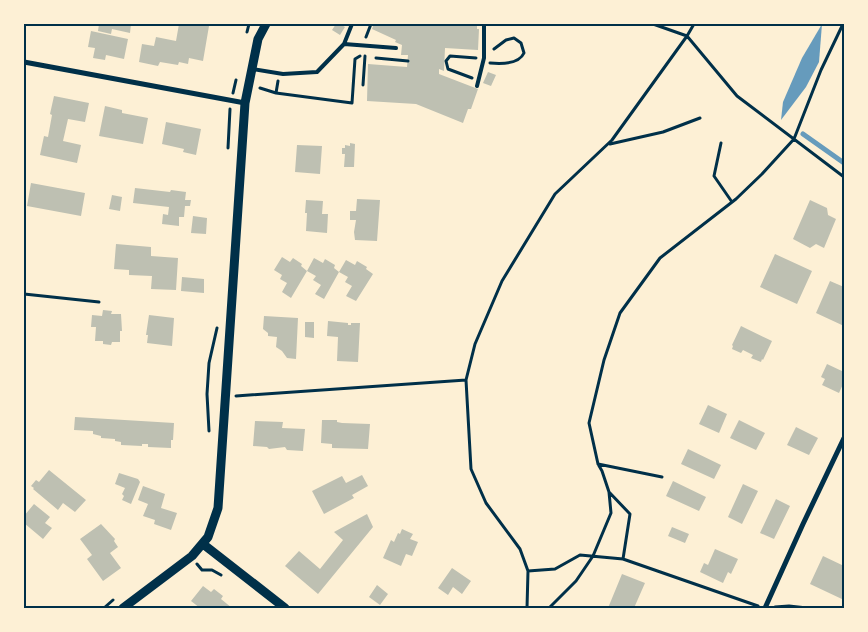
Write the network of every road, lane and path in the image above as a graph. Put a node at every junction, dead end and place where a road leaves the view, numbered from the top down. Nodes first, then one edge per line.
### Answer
1 (266, 24) edge
2 (352, 24) edge
3 (371, 24) edge
4 (484, 24) edge
5 (653, 24) edge
6 (694, 24) edge
7 (843, 24) edge
8 (687, 36) junction
9 (344, 44) junction
10 (363, 45) junction
11 (396, 48) dead end
12 (365, 56) junction
13 (484, 58) junction
14 (408, 61) dead end
15 (24, 62) edge
16 (251, 68) junction
17 (279, 73) junction
18 (236, 81) dead end
19 (479, 81) junction
20 (248, 84) junction
21 (363, 85) dead end
22 (477, 86) dead end
23 (276, 93) junction
24 (245, 103) junction
25 (700, 118) dead end
26 (794, 139) junction
27 (720, 143) dead end
28 (608, 144) junction
29 (844, 177) edge
30 (732, 202) junction
31 (24, 294) edge
32 (98, 302) dead end
33 (466, 380) junction
34 (226, 397) junction
35 (844, 438) edge
36 (598, 464) junction
37 (662, 477) dead end
38 (609, 492) junction
39 (203, 544) junction
40 (192, 556) junction
41 (593, 556) junction
42 (623, 559) junction
43 (528, 570) junction
44 (224, 577) dead end
45 (123, 608) edge
46 (285, 608) edge
47 (527, 608) edge
48 (549, 608) edge
49 (766, 608) edge
50 (807, 608) edge

1 - 16 street
2 - 9 lane
3 - 10 path
4 - 13 lane
5 - 8 path
6 - 8 path
7 - 26 path
8 - 26 path
8 - 28 path
9 - 10 lane
9 - 17 lane
10 - 11 lane
12 - 14 path
12 - 21 path
12 - 23 path
13 - 13 path
13 - 19 lane
13 - 19 path
15 - 24 street
16 - 17 lane
16 - 20 street
17 - 23 path
18 - 20 path
19 - 22 lane
20 - 23 path
20 - 24 street
24 - 34 street
25 - 28 path
26 - 29 path
26 - 30 path
27 - 30 path
28 - 33 path
30 - 36 path
31 - 32 path
33 - 34 path
33 - 43 path
34 - 39 street
35 - 49 street
36 - 37 path
36 - 38 path
38 - 41 path
38 - 42 path
39 - 40 street
39 - 46 street
40 - 44 path
40 - 45 street
41 - 42 path
41 - 43 path
41 - 48 path
42 - 49 path
43 - 47 path
49 - 50 path

